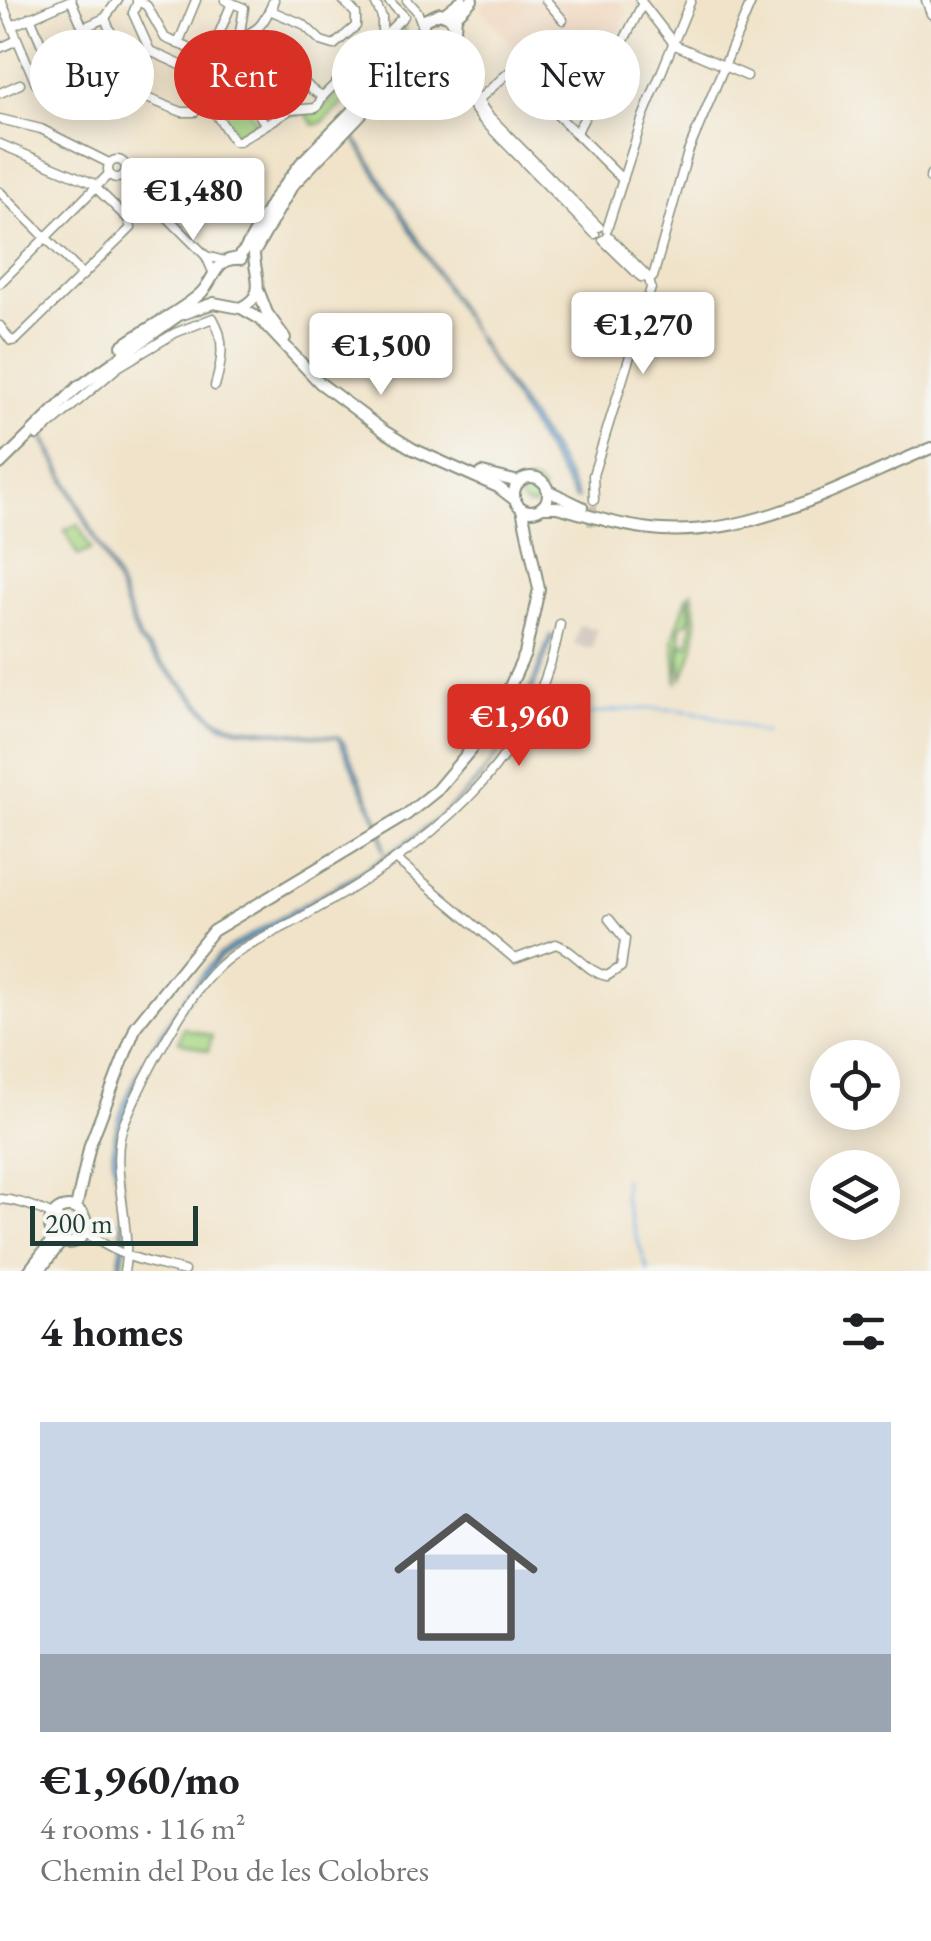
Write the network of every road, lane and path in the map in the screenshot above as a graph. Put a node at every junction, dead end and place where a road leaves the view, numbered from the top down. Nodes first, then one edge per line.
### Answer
1 (1, 0) edge
2 (71, 0) edge
3 (118, 0) edge
4 (137, 0) edge
5 (196, 0) edge
6 (343, 0) edge
7 (374, 0) edge
8 (388, 0) edge
9 (406, 0) edge
10 (462, 0) edge
11 (472, 0) edge
12 (546, 0) edge
13 (691, 0) edge
14 (752, 0) edge
15 (926, 0) edge
16 (229, 2) edge
17 (274, 2) edge
18 (641, 2) edge
19 (47, 4) edge
20 (444, 14) junction
21 (931, 14) edge
22 (30, 17) junction
23 (105, 18) junction
24 (563, 20) dead end
25 (424, 24) junction
26 (455, 25) junction
27 (12, 26) junction
28 (83, 28) joint
29 (36, 30) edge
30 (109, 30) edge
31 (184, 30) edge
32 (219, 30) edge
33 (240, 30) edge
34 (257, 30) edge
35 (382, 30) edge
36 (390, 30) edge
37 (428, 30) edge
38 (455, 30) edge
39 (17, 40) junction
40 (174, 42) edge
41 (675, 45) junction
42 (0, 48) edge
43 (174, 62) edge
44 (724, 67) junction
45 (30, 68) edge
46 (747, 76) dead end
47 (20, 84) dead end
48 (332, 88) edge
49 (312, 90) edge
50 (0, 93) edge
51 (485, 94) edge
52 (324, 96) junction
53 (485, 110) edge
54 (0, 119) edge
55 (220, 120) edge
56 (263, 120) edge
57 (355, 120) edge
58 (483, 120) edge
59 (265, 124) junction
60 (576, 134) junction
61 (0, 144) edge
62 (109, 163) junction
63 (109, 174) junction
64 (124, 174) junction
65 (623, 180) junction
66 (96, 186) junction
67 (0, 192) edge
68 (603, 233) junction
69 (46, 236) junction
70 (206, 256) junction
71 (230, 260) junction
72 (2, 264) edge
73 (649, 270) junction
74 (257, 272) junction
75 (10, 274) junction
76 (82, 275) junction
77 (212, 276) junction
78 (0, 283) edge
79 (259, 290) junction
80 (222, 304) junction
81 (240, 308) junction
82 (0, 326) edge
83 (215, 386) dead end
84 (76, 389) junction
85 (37, 436) dead end
86 (931, 445) edge
87 (0, 464) edge
88 (519, 482) junction
89 (547, 490) junction
90 (594, 500) tunnel mouth
91 (519, 504) junction
92 (538, 509) junction
93 (529, 531) junction
94 (560, 624) dead end
95 (398, 861) junction
96 (609, 919) dead end
97 (0, 1198) edge
98 (76, 1208) junction
99 (52, 1216) junction
100 (85, 1232) junction
101 (58, 1239) junction
102 (128, 1256) junction
103 (29, 1271) edge
104 (39, 1271) edge
105 (124, 1271) edge
106 (184, 1271) edge

1 - 27 street
2 - 19 street
2 - 28 street
3 - 23 street
4 - 40 street
4 - 43 street
5 - 31 street
6 - 17 street
7 - 35 street
8 - 36 street
9 - 25 street
10 - 20 main road
11 - 26 main road
12 - 24 street
13 - 41 street
14 - 44 street
15 - 21 street
16 - 32 street
16 - 33 street
17 - 34 street
18 - 41 street
18 - 60 street
19 - 22 street
20 - 25 main road
20 - 26 main road
22 - 27 street
22 - 29 street
23 - 28 street
23 - 30 street
25 - 37 main road
25 - 71 main road
26 - 38 main road
27 - 39 street
39 - 42 street
39 - 45 street
41 - 44 street
41 - 65 street
44 - 46 street
44 - 73 street
47 - 50 street
48 - 52 street
49 - 52 street
51 - 60 street
52 - 59 street
53 - 68 street
54 - 62 street
55 - 59 street
56 - 59 street
57 - 74 main road
58 - 68 street
60 - 65 street
61 - 66 street
62 - 63 street
62 - 64 street
63 - 64 street
63 - 66 street
64 - 70 street
65 - 68 street
66 - 69 street
66 - 76 street
67 - 69 street
68 - 73 street
69 - 75 street
69 - 76 street
70 - 71 street
70 - 77 street
71 - 74 main road
71 - 77 main road
72 - 75 street
73 - 90 street
74 - 79 main road
75 - 78 street
76 - 82 street
77 - 80 main road
77 - 84 main road
79 - 81 main road
79 - 88 main road
80 - 81 main road
80 - 84 main road
81 - 91 main road
83 - 85 street
84 - 87 main road
86 - 89 main road
86 - 92 main road
88 - 89 main road
88 - 91 main road
89 - 92 main road
91 - 92 main road
91 - 93 main road
92 - 93 main road
93 - 98 main road
94 - 95 street
95 - 96 street
95 - 102 street
97 - 99 street
98 - 99 main road
98 - 100 main road
99 - 100 street
99 - 101 main road
100 - 101 main road
100 - 102 street
101 - 103 main road
101 - 104 main road
102 - 105 street
102 - 106 street

